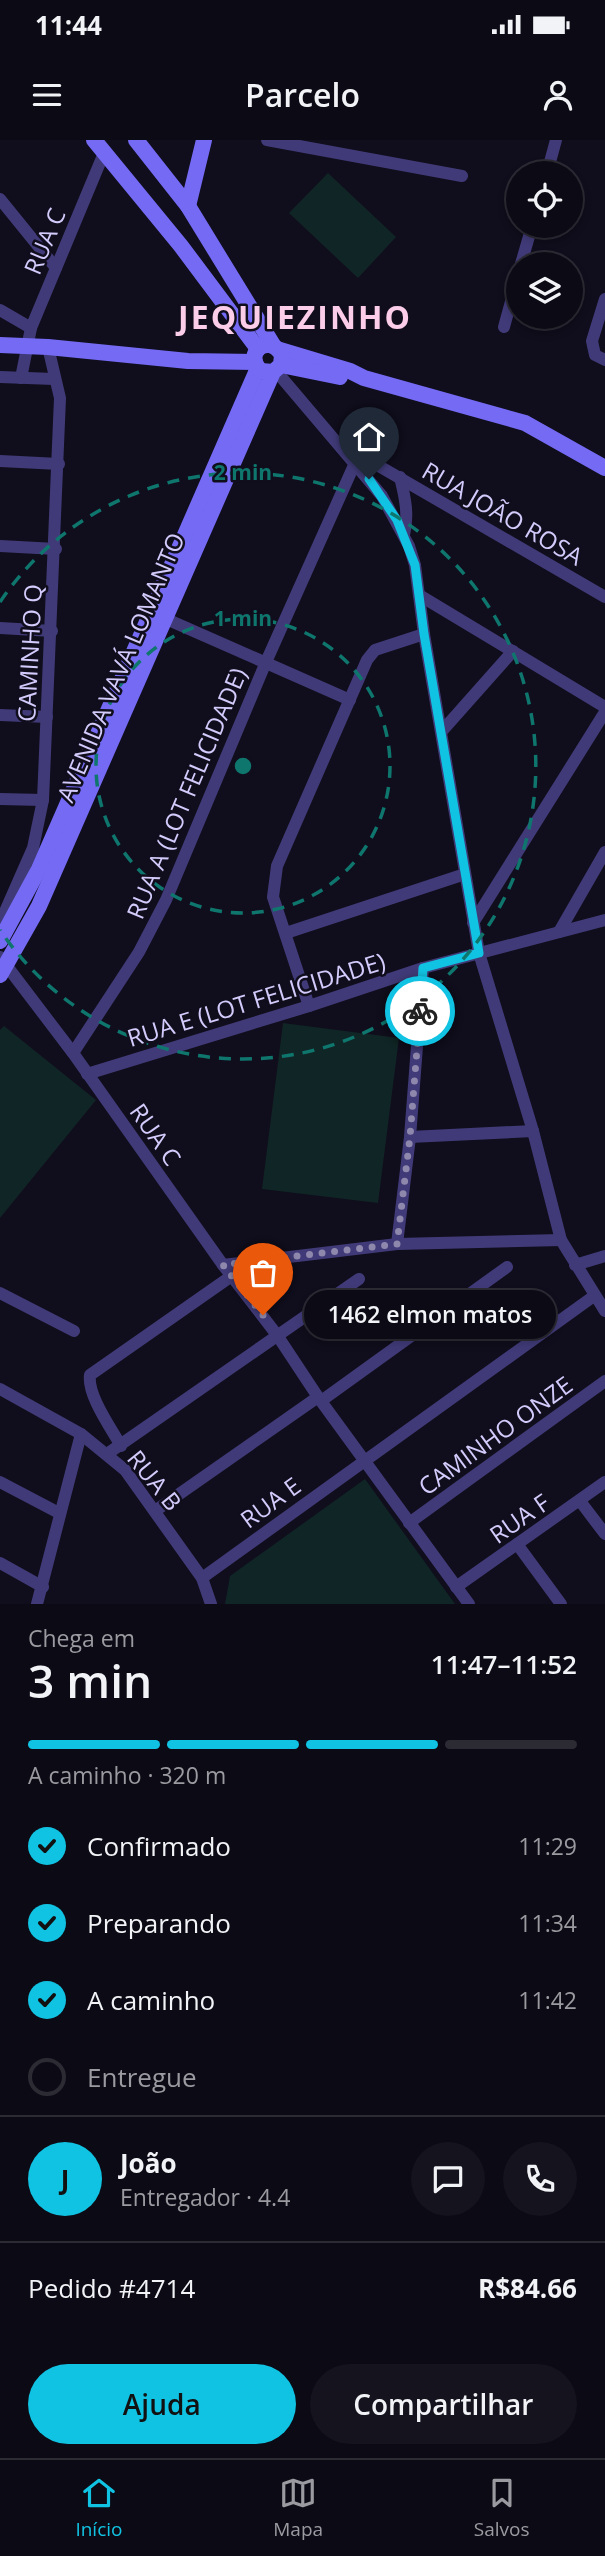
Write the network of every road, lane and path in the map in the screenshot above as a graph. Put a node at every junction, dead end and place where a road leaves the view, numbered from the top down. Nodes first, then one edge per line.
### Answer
1 (136, 140) edge
2 (204, 140) edge
3 (267, 140) edge
4 (556, 140) edge
5 (99, 146) edge
6 (550, 161) edge
7 (462, 176) dead end
8 (0, 199) edge
9 (188, 205) junction
10 (55, 268) junction
11 (605, 299) edge
12 (0, 310) edge
13 (506, 320) edge
14 (504, 327) dead end
15 (31, 328) junction
16 (0, 345) edge
17 (27, 346) junction
18 (48, 347) junction
19 (269, 360) junction
20 (605, 360) edge
21 (0, 377) edge
22 (22, 378) junction
23 (54, 379) junction
24 (342, 450) junction
25 (0, 461) edge
26 (355, 463) junction
27 (59, 464) junction
28 (605, 468) edge
29 (400, 477) junction
30 (404, 535) junction
31 (0, 546) edge
32 (55, 549) junction
33 (419, 595) junction
34 (605, 597) edge
35 (164, 618) junction
36 (0, 628) edge
37 (52, 631) junction
38 (424, 634) junction
39 (513, 651) junction
40 (266, 662) junction
41 (350, 700) junction
42 (605, 710) edge
43 (0, 715) edge
44 (47, 717) junction
45 (442, 731) junction
46 (0, 799) edge
47 (43, 800) junction
48 (605, 852) edge
49 (465, 874) junction
50 (4, 918) edge
51 (605, 919) edge
52 (473, 923) junction
53 (559, 932) junction
54 (286, 933) junction
55 (0, 941) edge
56 (479, 953) junction
57 (2, 966) edge
58 (423, 968) junction
59 (309, 1006) junction
60 (73, 1053) junction
61 (87, 1074) junction
62 (533, 1131) junction
63 (410, 1137) junction
64 (561, 1240) junction
65 (397, 1244) junction
66 (605, 1256) edge
67 (223, 1265) junction
68 (575, 1265) junction
69 (507, 1267) dead end
70 (233, 1275) junction
71 (359, 1279) dead end
72 (0, 1293) edge
73 (594, 1296) junction
74 (605, 1311) edge
75 (74, 1331) dead end
76 (277, 1335) junction
77 (605, 1381) edge
78 (0, 1388) edge
79 (320, 1399) junction
80 (81, 1434) junction
81 (121, 1446) junction
82 (107, 1454) junction
83 (363, 1460) junction
84 (0, 1482) edge
85 (605, 1482) edge
86 (580, 1501) junction
87 (155, 1511) junction
88 (59, 1513) junction
89 (409, 1523) junction
90 (605, 1534) edge
91 (517, 1544) junction
92 (0, 1563) edge
93 (202, 1578) junction
94 (43, 1587) junction
95 (456, 1587) junction
96 (37, 1604) edge
97 (211, 1604) edge
98 (469, 1604) edge
99 (561, 1604) edge

1 - 9 street
2 - 9 street
3 - 7 street
4 - 6 street
5 - 10 street, RUA C
5 - 19 street
8 - 10 street
9 - 19 street
10 - 15 street, RUA C
11 - 20 street
12 - 15 street
13 - 14 street
15 - 17 street, RUA C
16 - 17 street
17 - 18 street
17 - 22 street, RUA C
18 - 19 street
18 - 23 street, CAMINHO Q
19 - 24 street
19 - 28 street
19 - 35 street, AVENIDA VAVÁ LOMANTO
19 - 50 street, AVENIDA VAVÁ LOMANTO
21 - 22 street
22 - 23 street
23 - 27 street, CAMINHO Q
24 - 26 street
24 - 29 street, RUA JOÃO ROSA
25 - 27 street
26 - 30 street
26 - 40 street, RUA A (LOT FELICIDADE)
27 - 32 street, CAMINHO Q
29 - 30 street
29 - 34 street, RUA JOÃO ROSA
30 - 33 street
31 - 32 street
32 - 37 street, CAMINHO Q
33 - 38 street
33 - 39 street
35 - 40 street
35 - 57 street, AVENIDA VAVÁ LOMANTO
36 - 37 street
37 - 44 street, CAMINHO Q
38 - 41 street
38 - 45 street
39 - 42 street
39 - 45 street
40 - 41 street
40 - 60 street, RUA A (LOT FELICIDADE)
41 - 54 street
42 - 52 street
43 - 44 street
44 - 47 street, CAMINHO Q
45 - 49 street
46 - 47 street
47 - 50 street, CAMINHO Q
48 - 53 street
49 - 52 street
49 - 54 street
50 - 55 street, AVENIDA VAVÁ LOMANTO
51 - 53 street, RUA E (LOT FELICIDADE)
52 - 56 street
53 - 56 street, RUA E (LOT FELICIDADE)
54 - 59 street
56 - 58 street, RUA E (LOT FELICIDADE)
56 - 62 street
57 - 60 street, RUA C
58 - 59 street, RUA E (LOT FELICIDADE)
58 - 63 street
59 - 61 street, RUA E (LOT FELICIDADE)
60 - 61 street, RUA C
61 - 67 street, RUA C
62 - 63 street
62 - 64 street
63 - 65 street
64 - 65 street
64 - 68 street
65 - 67 street
66 - 68 street
67 - 70 street, RUA C
68 - 73 street
69 - 79 street
70 - 76 street, RUA C
70 - 81 street
71 - 76 street
72 - 75 street
73 - 74 street
73 - 83 street, RUA E
76 - 79 street, RUA C
76 - 81 street
77 - 89 street, CAMINHO ONZE
78 - 80 street, RUA B
79 - 83 street, RUA C
79 - 87 street
80 - 82 street, RUA B
80 - 88 street
81 - 82 street
82 - 87 street, RUA B
83 - 89 street, RUA C
83 - 93 street, RUA E
84 - 88 street
85 - 86 street, RUA F
86 - 90 street
86 - 91 street, RUA F
87 - 93 street, RUA B
88 - 94 street
89 - 95 street, RUA C
91 - 95 street, RUA F
91 - 99 street
92 - 94 street
93 - 97 street, RUA B
94 - 96 street
95 - 98 street, RUA C

